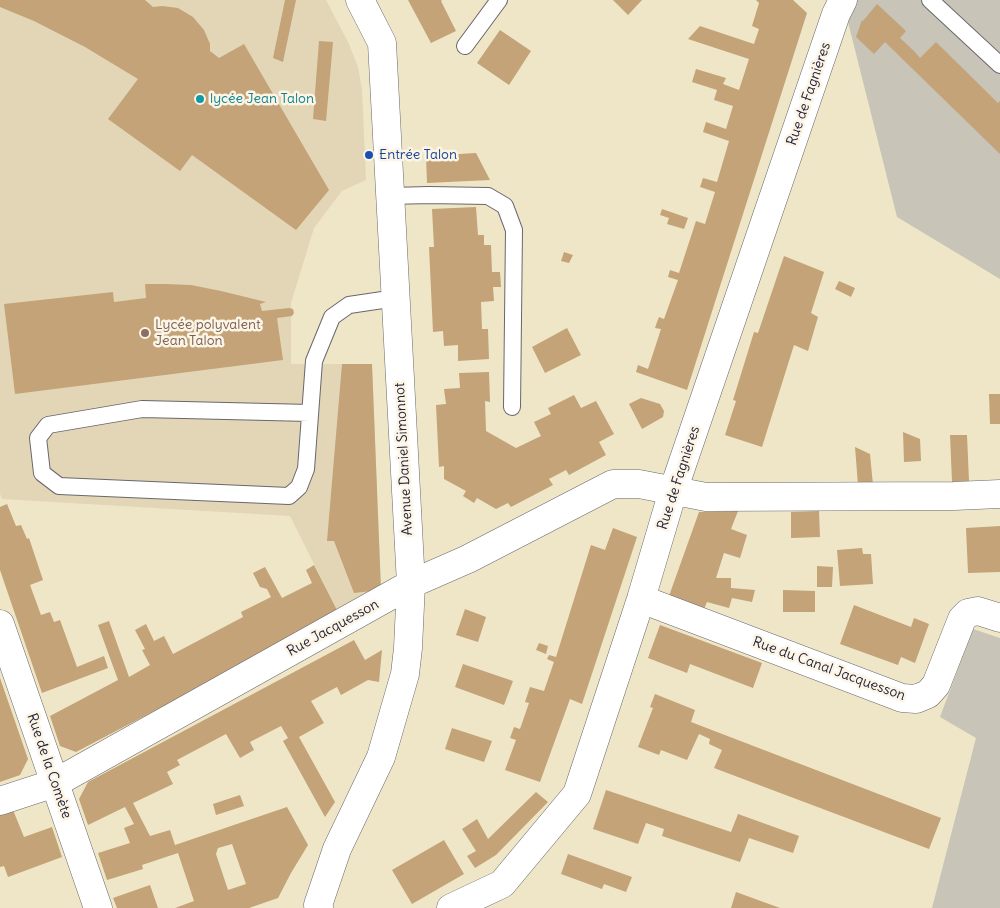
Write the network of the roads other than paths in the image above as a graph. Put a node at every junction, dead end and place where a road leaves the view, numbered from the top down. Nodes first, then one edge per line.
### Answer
1 (360, 0) edge
2 (499, 0) edge
3 (930, 0) edge
4 (833, 5) edge
5 (465, 46) dead end
6 (1000, 65) edge
7 (390, 196) junction
8 (396, 298) junction
9 (512, 407) dead end
10 (310, 413) junction
11 (674, 491) junction
12 (1000, 494) edge
13 (411, 584) junction
14 (641, 599) junction
15 (1000, 618) edge
16 (0, 624) edge
17 (55, 783) junction
18 (0, 801) edge
19 (98, 908) edge
20 (319, 908) edge
21 (451, 908) edge

1 - 7 street, Avenue Daniel Simonnot
2 - 5 lane
3 - 6 lane
4 - 11 street, Rue de Fagnières
7 - 8 street, Avenue Daniel Simonnot
7 - 9 lane
8 - 10 lane
8 - 13 street, Avenue Daniel Simonnot
10 - 10 lane
11 - 12 street
11 - 13 street, Rue Jacquesson
11 - 14 street, Rue de Fagnières
13 - 17 street, Rue Jacquesson
13 - 20 street, Avenue Daniel Simonnot
14 - 15 street, Rue du Canal Jacquesson
14 - 21 street, Rue de Fagnières
16 - 17 street, Rue de la Comète
17 - 18 street, Rue Jacquesson
17 - 19 street, Rue de la Comète

